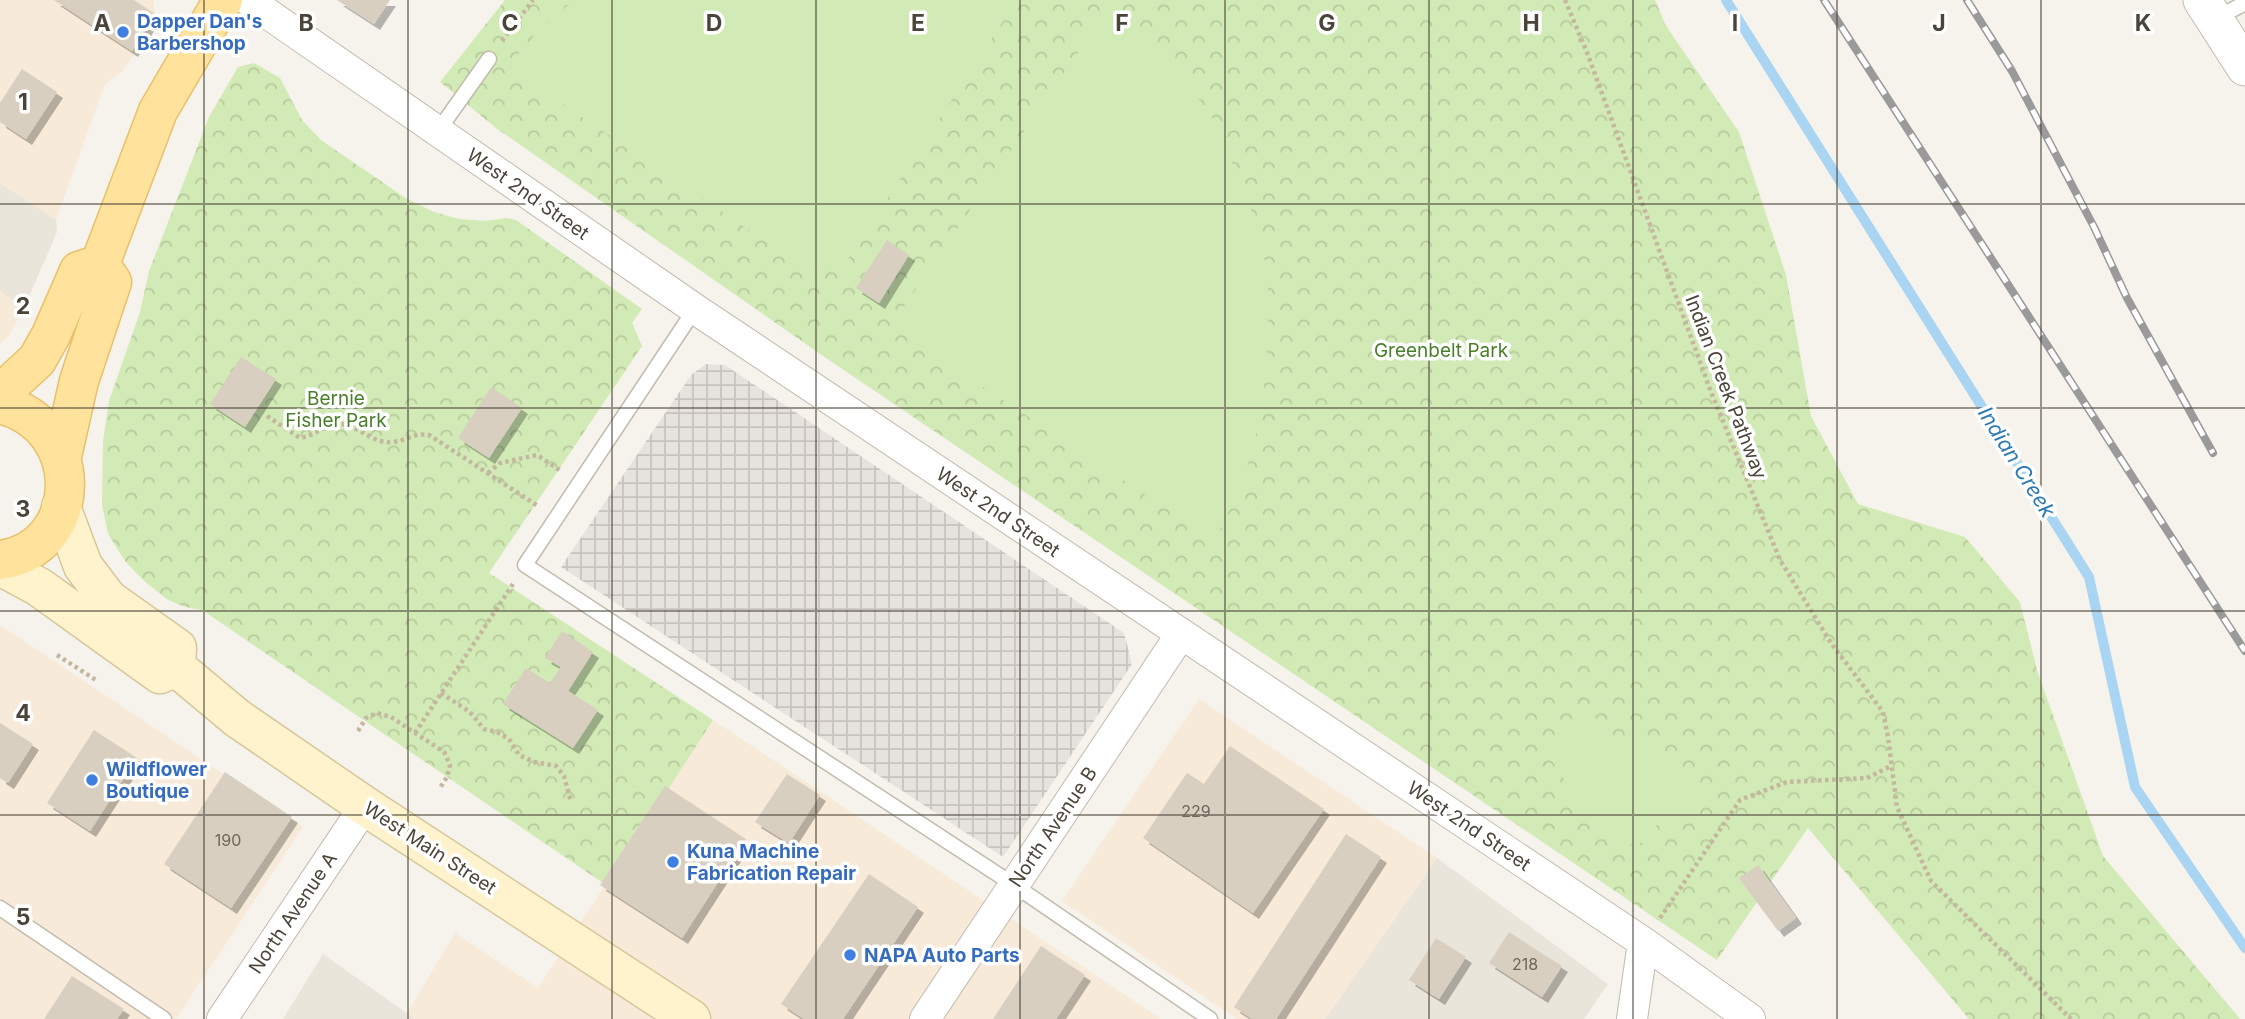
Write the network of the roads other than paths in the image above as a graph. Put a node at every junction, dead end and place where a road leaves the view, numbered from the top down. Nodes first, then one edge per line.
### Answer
1 (223, 0) edge
2 (248, 0) edge
3 (2220, 7) edge
4 (489, 59) road end
5 (2245, 67) edge
6 (438, 131) junction
7 (100, 264) junction
8 (695, 309) junction
9 (0, 394) edge
10 (0, 404) edge
11 (62, 456) junction
12 (61, 507) junction
13 (0, 560) edge
14 (0, 566) edge
15 (1181, 634) junction
16 (176, 667) junction
17 (365, 806) junction
18 (1014, 885) junction
19 (0, 908) edge
20 (1643, 942) junction
21 (164, 1019) edge
22 (222, 1019) edge
23 (691, 1019) edge
24 (925, 1019) edge
25 (1210, 1019) edge
26 (1632, 1019) edge
27 (1750, 1019) edge

1 - 7 main road
2 - 6 street, West 2nd Street
3 - 5 street
4 - 6 lane
6 - 8 street, West 2nd Street
7 - 9 main road
7 - 11 main road
8 - 15 street, West 2nd Street
8 - 18 lane
10 - 11 main road
11 - 12 main road
12 - 13 main road
12 - 16 main road, West Main Street
14 - 16 main road
15 - 18 street, North Avenue B
15 - 20 street, West 2nd Street
16 - 17 main road, West Main Street
17 - 22 street, North Avenue A
17 - 23 main road, West Main Street
18 - 24 street, North Avenue B
18 - 25 lane
19 - 21 lane
20 - 26 street
20 - 27 street, West 2nd Street

